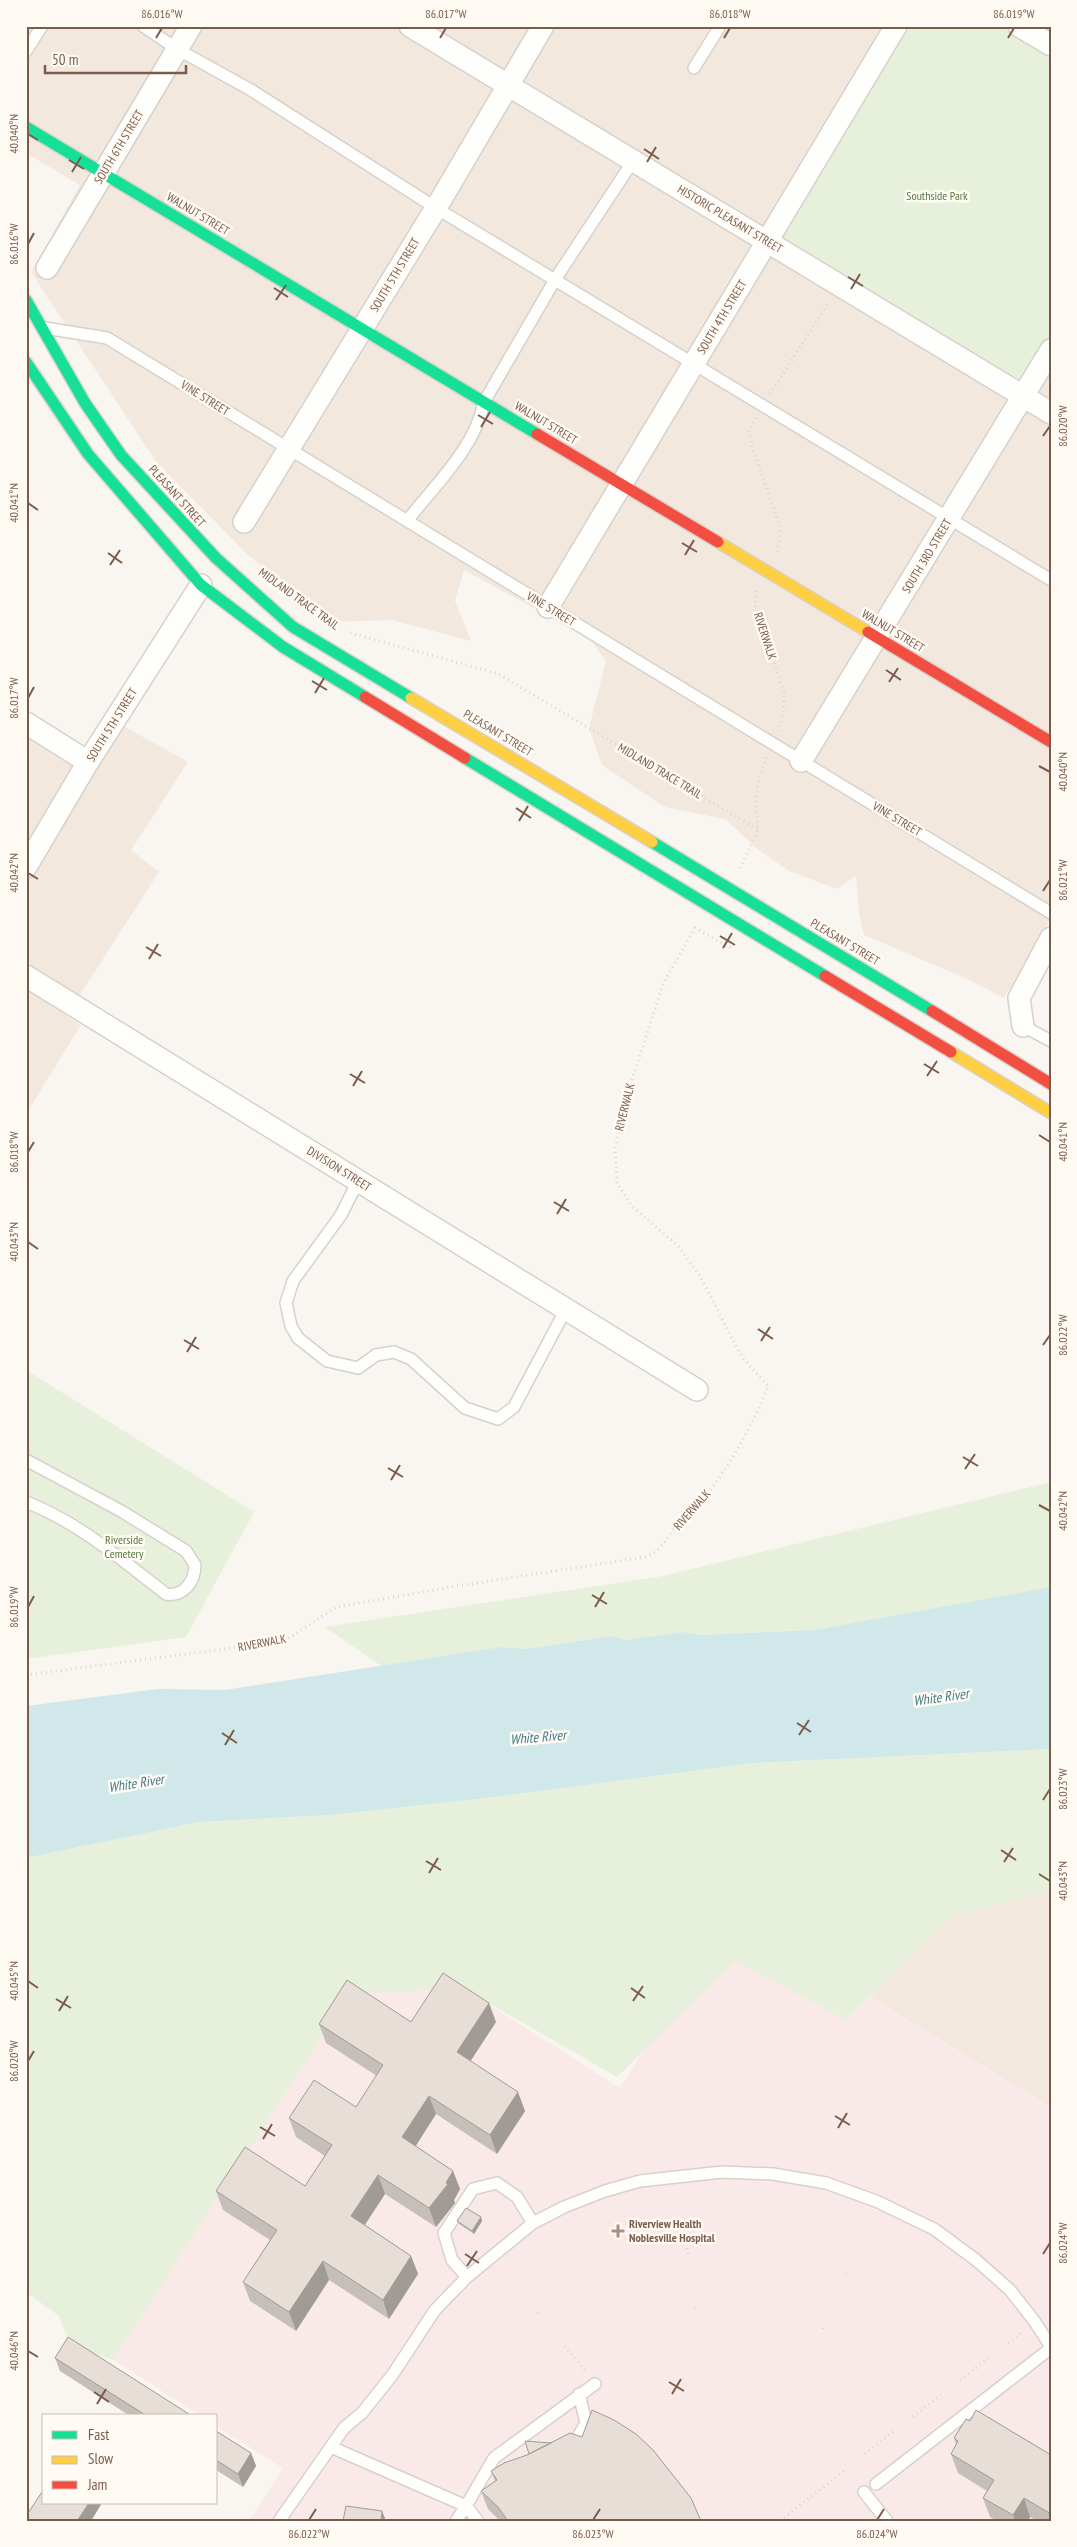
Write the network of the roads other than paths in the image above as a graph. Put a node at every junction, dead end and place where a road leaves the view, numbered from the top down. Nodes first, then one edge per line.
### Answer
1 (42, 26) edge
2 (143, 26) edge
3 (191, 26) edge
4 (410, 26) edge
5 (543, 26) edge
6 (720, 26) edge
7 (896, 26) edge
8 (1019, 26) edge
9 (1051, 46) edge
10 (178, 49) junction
11 (26, 52) edge
12 (694, 68) dead end
13 (507, 85) junction
14 (26, 127) edge
15 (633, 161) junction
16 (103, 173) junction
17 (436, 208) junction
18 (767, 241) junction
19 (47, 268) dead end
20 (556, 278) junction
21 (26, 300) edge
22 (43, 328) junction
23 (362, 329) junction
24 (1051, 350) edge
25 (26, 362) edge
26 (694, 363) junction
27 (1022, 396) junction
28 (484, 402) junction
29 (1051, 413) edge
30 (288, 449) junction
31 (621, 484) junction
32 (950, 518) junction
33 (244, 522) dead end
34 (407, 522) junction
35 (1051, 580) edge
36 (201, 585) junction
37 (548, 607) junction
38 (876, 638) junction
39 (26, 723) edge
40 (1051, 742) edge
41 (801, 761) junction
42 (88, 762) junction
43 (26, 867) edge
44 (1051, 913) edge
45 (1051, 938) edge
46 (26, 976) edge
47 (1022, 1026) joint
48 (1051, 1041) edge
49 (1051, 1084) edge
50 (1051, 1113) edge
51 (358, 1181) junction
52 (566, 1309) junction
53 (697, 1390) dead end
54 (26, 1460) edge
55 (26, 1502) edge
56 (533, 2223) junction
57 (467, 2277) junction
58 (1051, 2347) edge
59 (596, 2384) dead end
60 (580, 2394) junction
61 (331, 2447) junction
62 (556, 2454) edge
63 (494, 2458) junction
64 (512, 2462) edge
65 (876, 2484) dead end
66 (864, 2492) dead end
67 (466, 2506) junction
68 (279, 2521) edge
69 (456, 2521) edge
70 (478, 2521) edge
71 (887, 2521) edge

1 - 11 lane
2 - 10 lane
3 - 10 street, SOUTH 6TH STREET
4 - 13 street, HISTORIC PLEASANT STREET
5 - 13 street, SOUTH 5TH STREET
6 - 12 lane
7 - 18 street, SOUTH 4TH STREET
8 - 9 street
10 - 16 street, SOUTH 6TH STREET
10 - 17 lane
13 - 15 street, HISTORIC PLEASANT STREET
13 - 17 street, SOUTH 5TH STREET
14 - 16 street, WALNUT STREET
15 - 18 street, HISTORIC PLEASANT STREET
15 - 20 lane
16 - 19 street, SOUTH 6TH STREET
16 - 23 street, WALNUT STREET
17 - 20 lane
17 - 23 street, SOUTH 5TH STREET
18 - 26 street, SOUTH 4TH STREET
18 - 27 street, HISTORIC PLEASANT STREET
20 - 26 lane
20 - 28 lane
21 - 22 street, PLEASANT STREET
22 - 30 lane, VINE STREET
22 - 49 street, PLEASANT STREET
23 - 28 street, WALNUT STREET
23 - 30 street, SOUTH 5TH STREET
24 - 27 street, SOUTH 3RD STREET
25 - 36 street
26 - 31 street, SOUTH 4TH STREET
26 - 32 lane
27 - 29 street, HISTORIC PLEASANT STREET
27 - 32 street, SOUTH 3RD STREET
28 - 31 street, WALNUT STREET
28 - 34 lane
30 - 33 street, SOUTH 5TH STREET
30 - 34 lane, VINE STREET
31 - 37 street, SOUTH 4TH STREET
31 - 38 street, WALNUT STREET
32 - 35 lane
32 - 38 street, SOUTH 3RD STREET
34 - 37 lane, VINE STREET
36 - 42 street, SOUTH 5TH STREET
36 - 50 street
37 - 41 lane, VINE STREET
38 - 40 street, WALNUT STREET
38 - 41 street, SOUTH 3RD STREET
39 - 42 street
41 - 44 lane, VINE STREET
42 - 43 street, SOUTH 5TH STREET
45 - 47 street
46 - 51 street, DIVISION STREET
47 - 48 lane
51 - 52 street, DIVISION STREET
51 - 52 lane
52 - 53 street, DIVISION STREET
54 - 55 lane
56 - 57 lane
56 - 57 lane
56 - 58 lane
57 - 61 lane
58 - 65 lane
59 - 60 lane
60 - 62 lane
60 - 63 lane
61 - 67 lane
61 - 68 lane
63 - 64 lane
63 - 67 lane
66 - 71 lane
67 - 69 lane
67 - 70 lane

